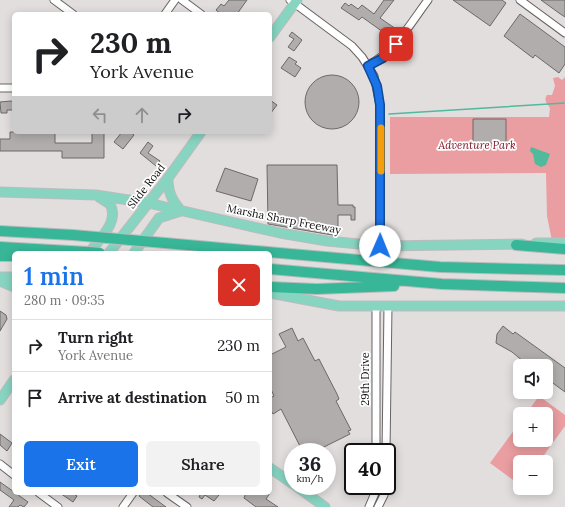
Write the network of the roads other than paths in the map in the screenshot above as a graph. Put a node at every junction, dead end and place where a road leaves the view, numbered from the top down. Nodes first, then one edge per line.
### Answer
1 (54, 0) edge
2 (175, 0) edge
3 (182, 0) edge
4 (428, 0) edge
5 (520, 0) edge
6 (294, 1) edge
7 (70, 12) edge
8 (166, 12) edge
9 (198, 12) edge
10 (565, 33) edge
11 (272, 34) edge
12 (368, 66) junction
13 (0, 88) edge
14 (12, 88) edge
15 (200, 134) edge
16 (168, 178) junction
17 (0, 192) edge
18 (96, 195) junction
19 (148, 203) junction
20 (181, 211) junction
21 (0, 231) edge
22 (565, 242) edge
23 (516, 245) junction
24 (380, 246) junction
25 (0, 247) edge
26 (44, 249) junction
27 (565, 249) edge
28 (38, 251) edge
29 (73, 251) edge
30 (90, 251) edge
31 (111, 251) edge
32 (135, 251) edge
33 (257, 251) edge
34 (272, 252) edge
35 (0, 256) edge
36 (12, 256) edge
37 (272, 270) edge
38 (565, 270) edge
39 (0, 277) edge
40 (12, 277) edge
41 (0, 281) edge
42 (442, 284) junction
43 (12, 286) edge
44 (272, 287) edge
45 (565, 288) edge
46 (272, 293) edge
47 (376, 306) junction
48 (388, 306) junction
49 (565, 306) edge
50 (375, 364) junction
51 (386, 364) junction
52 (12, 384) edge
53 (0, 400) edge
54 (376, 443) edge
55 (386, 443) edge
56 (0, 464) edge
57 (272, 469) edge
58 (12, 473) edge
59 (284, 478) edge
60 (42, 495) edge
61 (132, 495) edge
62 (171, 495) edge
63 (307, 495) edge
64 (374, 495) edge
65 (384, 495) edge
66 (320, 506) edge
67 (58, 507) edge
68 (123, 507) edge
69 (187, 507) edge
70 (369, 507) edge
71 (378, 507) edge

1 - 7 street
2 - 8 street
3 - 9 street
4 - 12 street
5 - 10 street
6 - 11 main road
6 - 12 street
12 - 24 street
13 - 14 street
15 - 16 main road, Slide Road
16 - 19 main road, Slide Road
16 - 20 main road
17 - 18 main road, Marsha Sharp Freeway
18 - 19 main road, Marsha Sharp Freeway
18 - 30 main road
19 - 20 main road, Marsha Sharp Freeway
19 - 31 main road, Slide Road
20 - 24 main road, Marsha Sharp Freeway
20 - 32 main road
21 - 33 highway, bridge
22 - 23 main road, Marsha Sharp Freeway
23 - 24 main road, Marsha Sharp Freeway
23 - 27 highway
25 - 26 highway
26 - 28 highway
26 - 29 highway, bridge
34 - 38 highway, bridge
35 - 36 highway
37 - 42 highway
39 - 40 main road
41 - 43 main road
42 - 44 highway
42 - 45 highway
46 - 47 main road
47 - 48 main road
47 - 50 street, 29th Drive
48 - 49 main road
48 - 51 street, 29th Drive
50 - 51 street
50 - 54 street, 29th Drive
51 - 55 street, 29th Drive
52 - 53 main road
56 - 58 street
57 - 59 main road
60 - 67 street
61 - 68 street
62 - 69 street
63 - 66 main road
64 - 70 street
65 - 71 street

